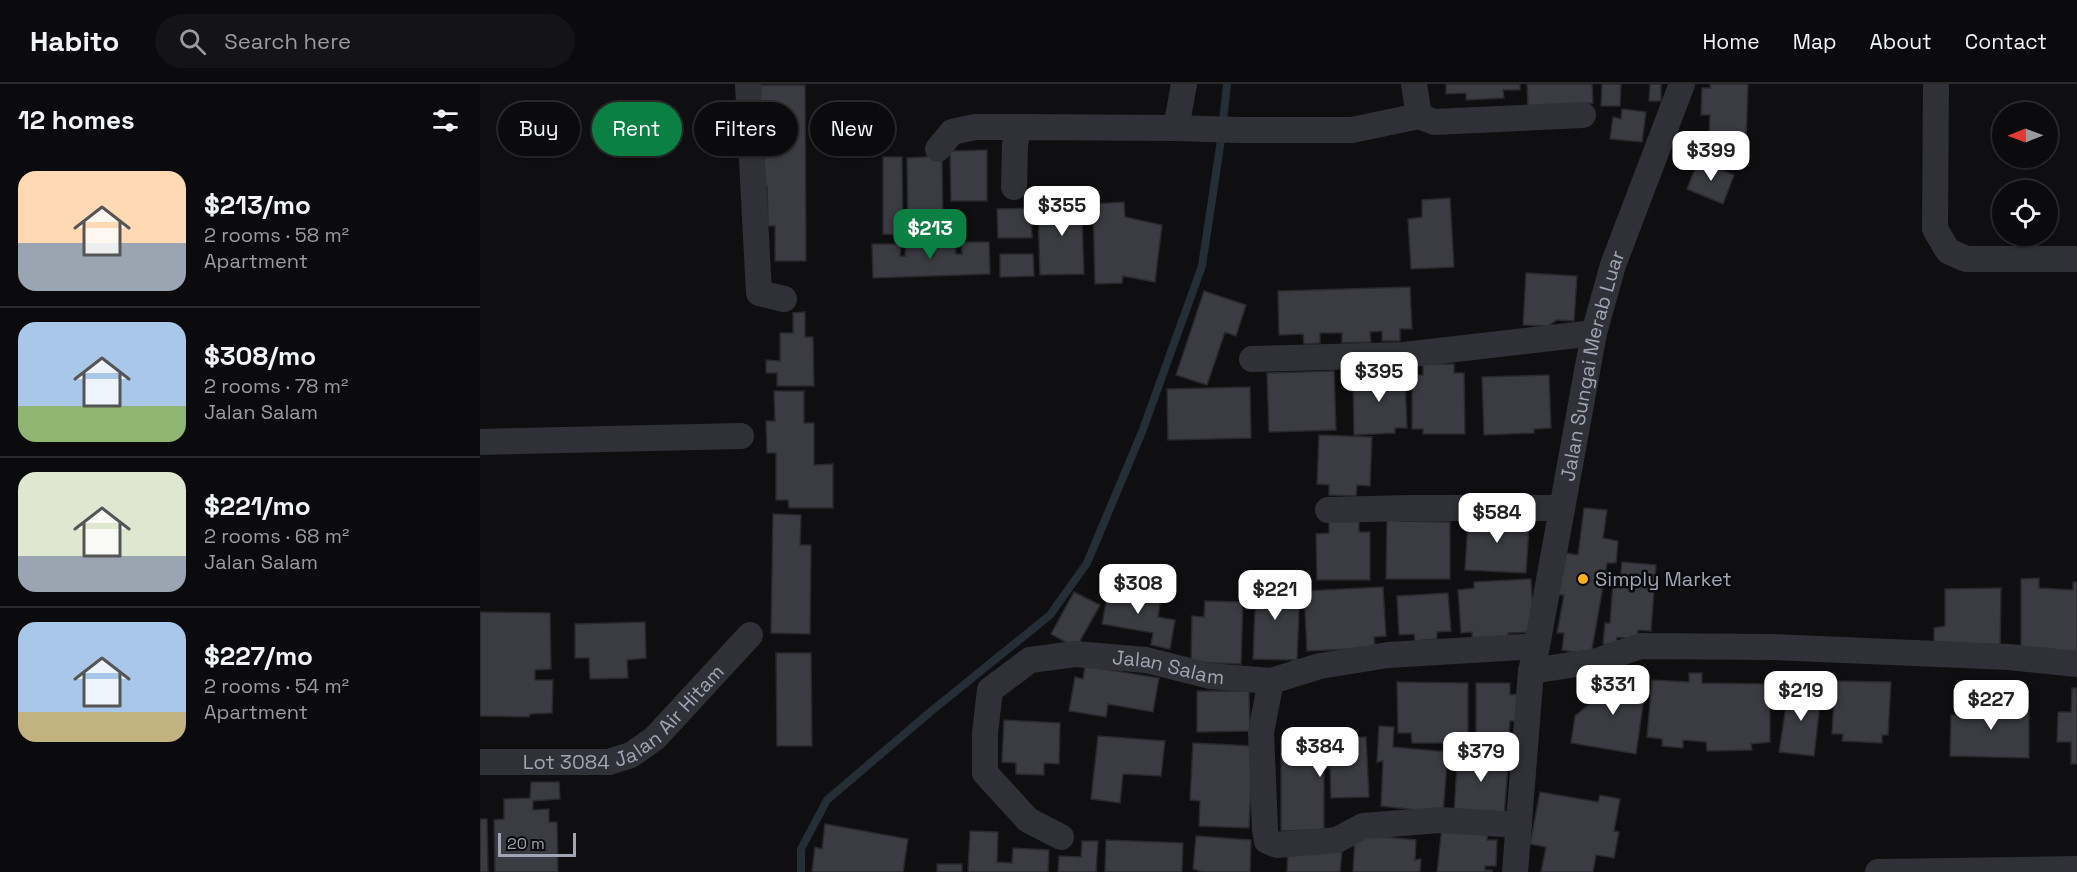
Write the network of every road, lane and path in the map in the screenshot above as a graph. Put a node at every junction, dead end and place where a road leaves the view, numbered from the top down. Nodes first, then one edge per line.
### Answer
1 (748, 84) edge
2 (1184, 84) edge
3 (1414, 84) edge
4 (1682, 84) edge
5 (1936, 84) edge
6 (1583, 115) dead end
7 (1419, 116) junction
8 (1018, 127) junction
9 (1176, 128) junction
10 (938, 149) dead end
11 (1014, 187) dead end
12 (2077, 259) edge
13 (784, 299) dead end
14 (1594, 333) junction
15 (1252, 359) dead end
16 (741, 436) dead end
17 (480, 442) edge
18 (1562, 507) junction
19 (1328, 510) dead end
20 (750, 635) dead end
21 (1537, 646) junction
22 (2077, 664) edge
23 (1531, 671) junction
24 (1271, 681) junction
25 (480, 762) edge
26 (1519, 825) junction
27 (1061, 837) dead end
28 (2077, 869) edge
29 (1515, 872) edge
30 (1878, 872) edge

1 - 13 street
2 - 9 street
3 - 7 street
4 - 14 street, Jalan Sungai Merab Luar
5 - 12 street
6 - 7 street
7 - 9 street
8 - 9 street
8 - 10 street
8 - 11 street
14 - 15 street
14 - 18 street, Jalan Sungai Merab Luar
16 - 17 street
18 - 19 street
18 - 21 street, Jalan Sungai Merab Luar
20 - 25 street, Lot 3084 Jalan Air Hitam
21 - 23 street, Jalan Sungai Merab Luar
21 - 24 street, Jalan Salam
22 - 23 street
23 - 26 street, Jalan Sungai Merab Luar
24 - 26 street
24 - 27 street, Jalan Salam
26 - 29 street, Jalan Sungai Merab Luar
28 - 30 street

